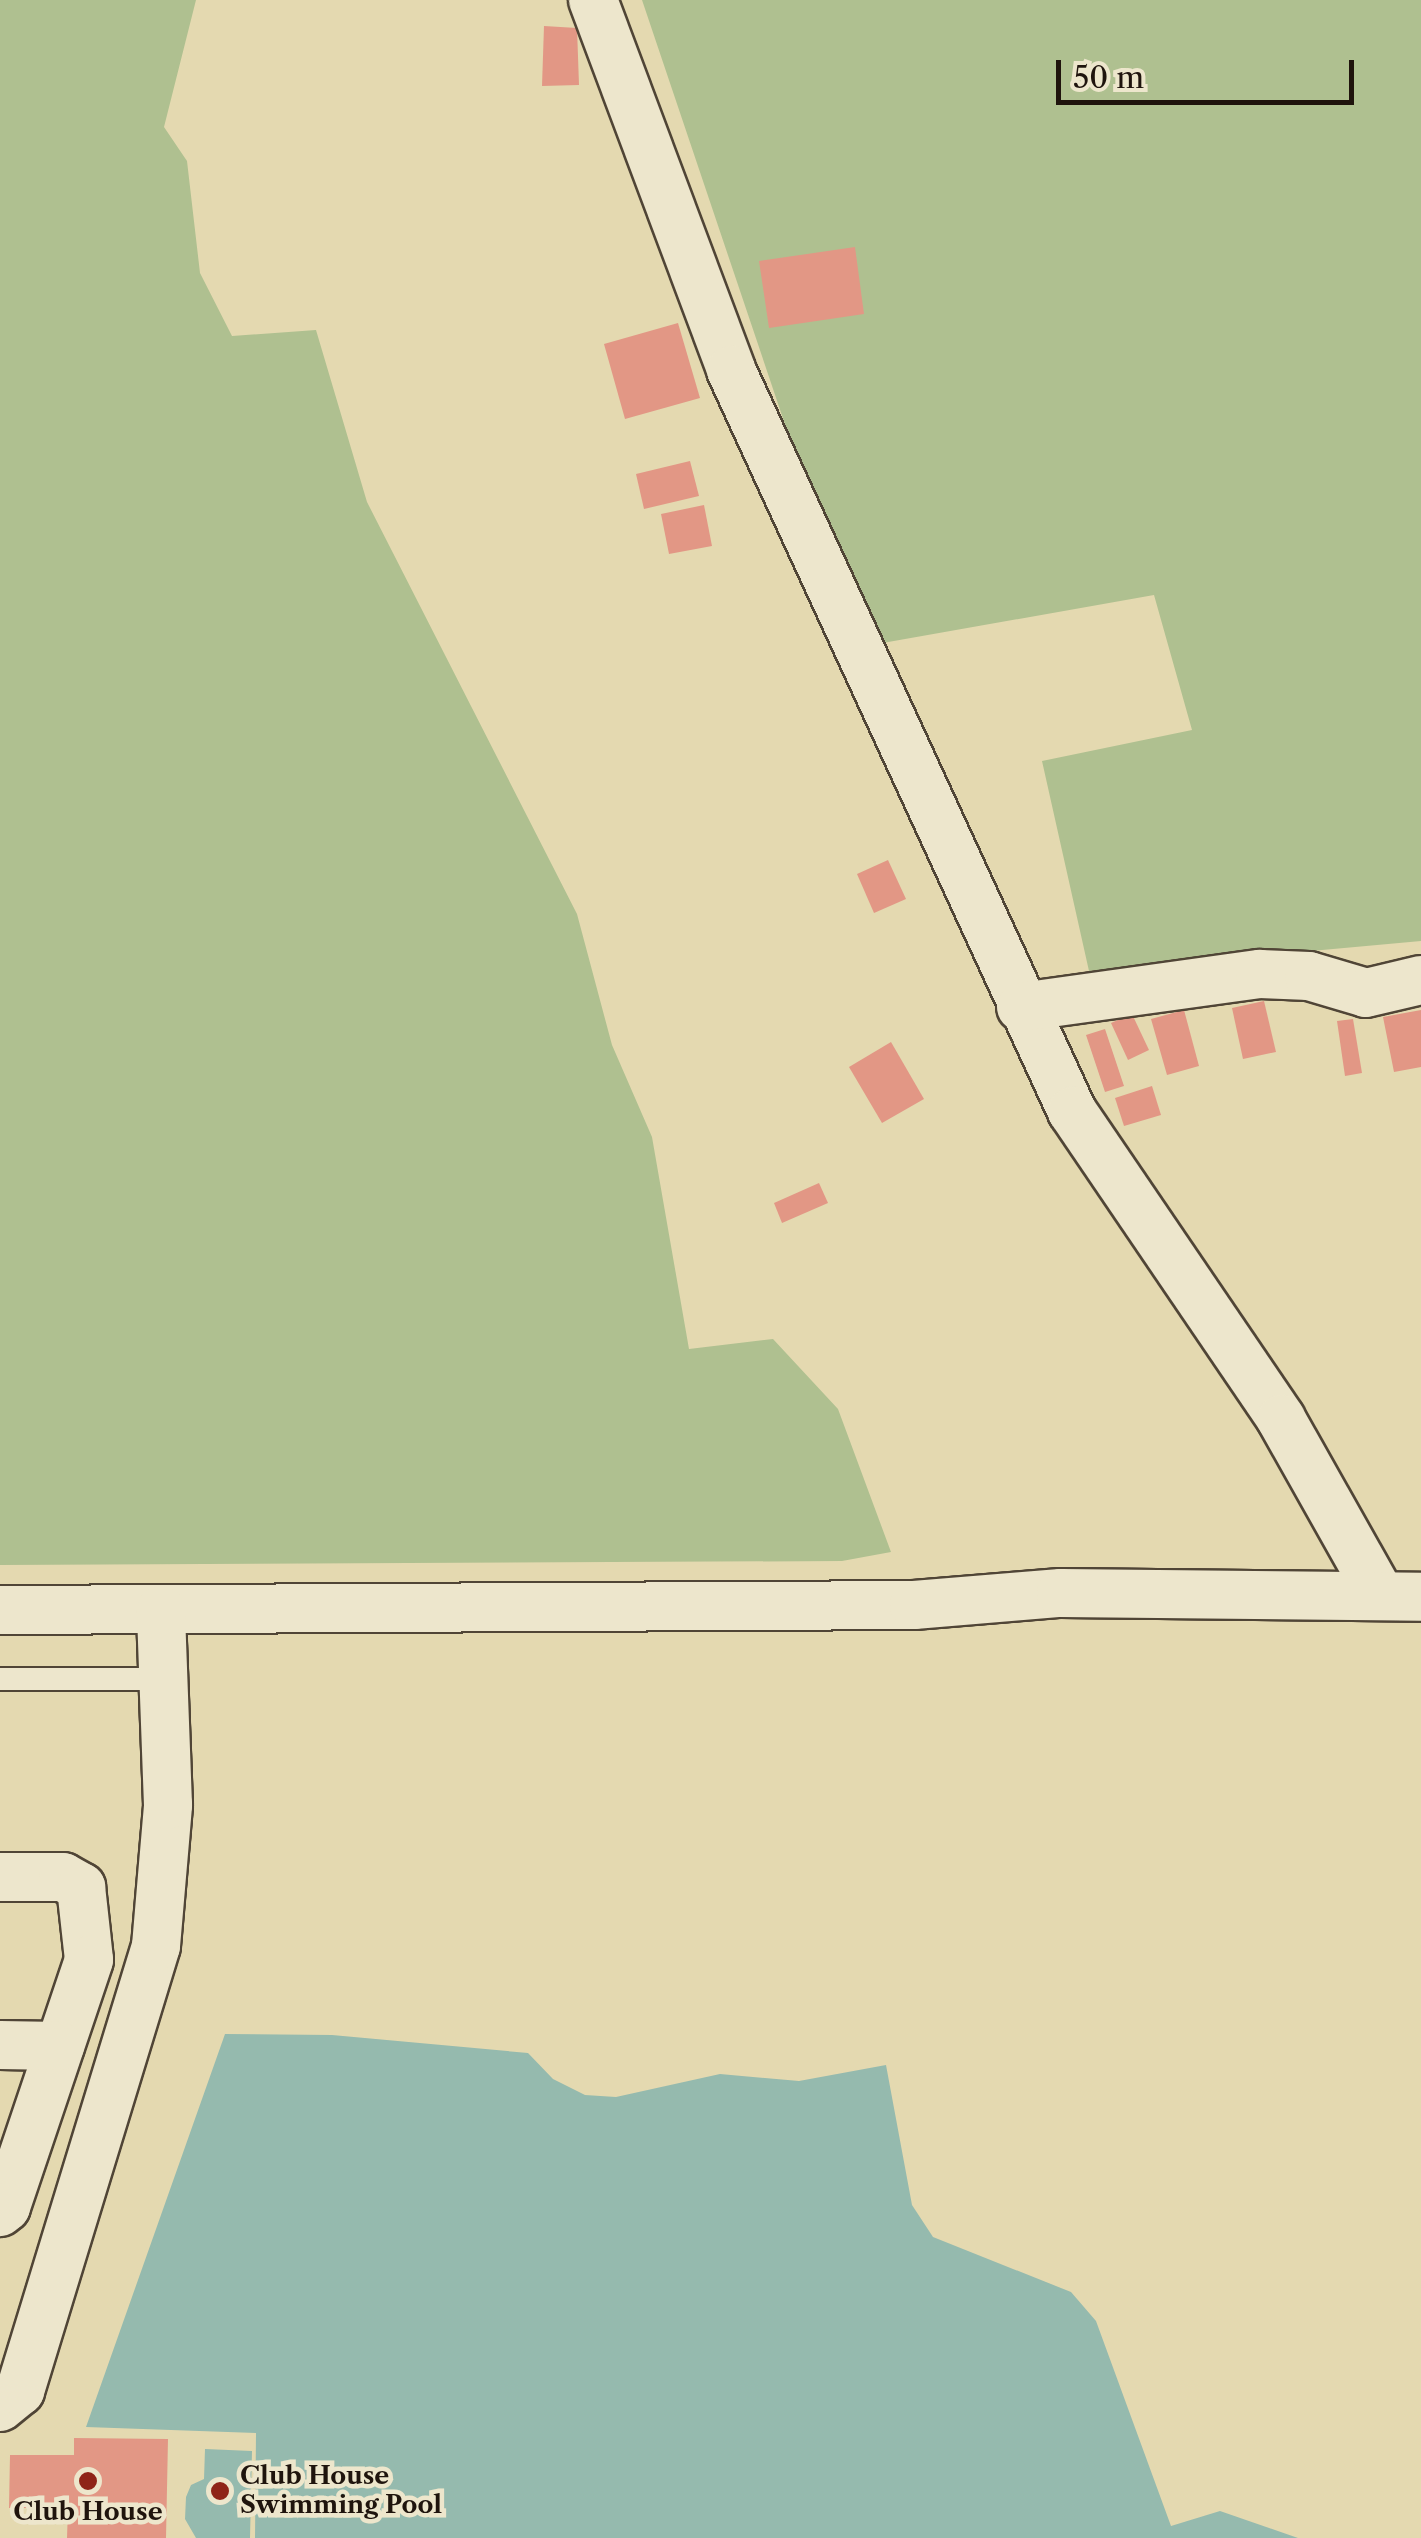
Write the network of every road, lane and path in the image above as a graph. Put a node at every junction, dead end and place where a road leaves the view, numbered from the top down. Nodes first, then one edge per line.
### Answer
1 (593, 0) edge
2 (1421, 980) edge
3 (1021, 1007) junction
4 (1400, 1595) edge
5 (0, 1610) edge
6 (161, 1610) junction
7 (163, 1678) junction
8 (0, 1679) edge
9 (0, 1877) edge
10 (0, 2045) edge
11 (60, 2046) junction
12 (0, 2212) edge
13 (0, 2407) edge

1 - 3 street
2 - 3 street
3 - 4 street
4 - 6 street
5 - 6 street
6 - 7 street
7 - 8 lane
7 - 13 street
9 - 11 street
10 - 11 street
11 - 12 street

